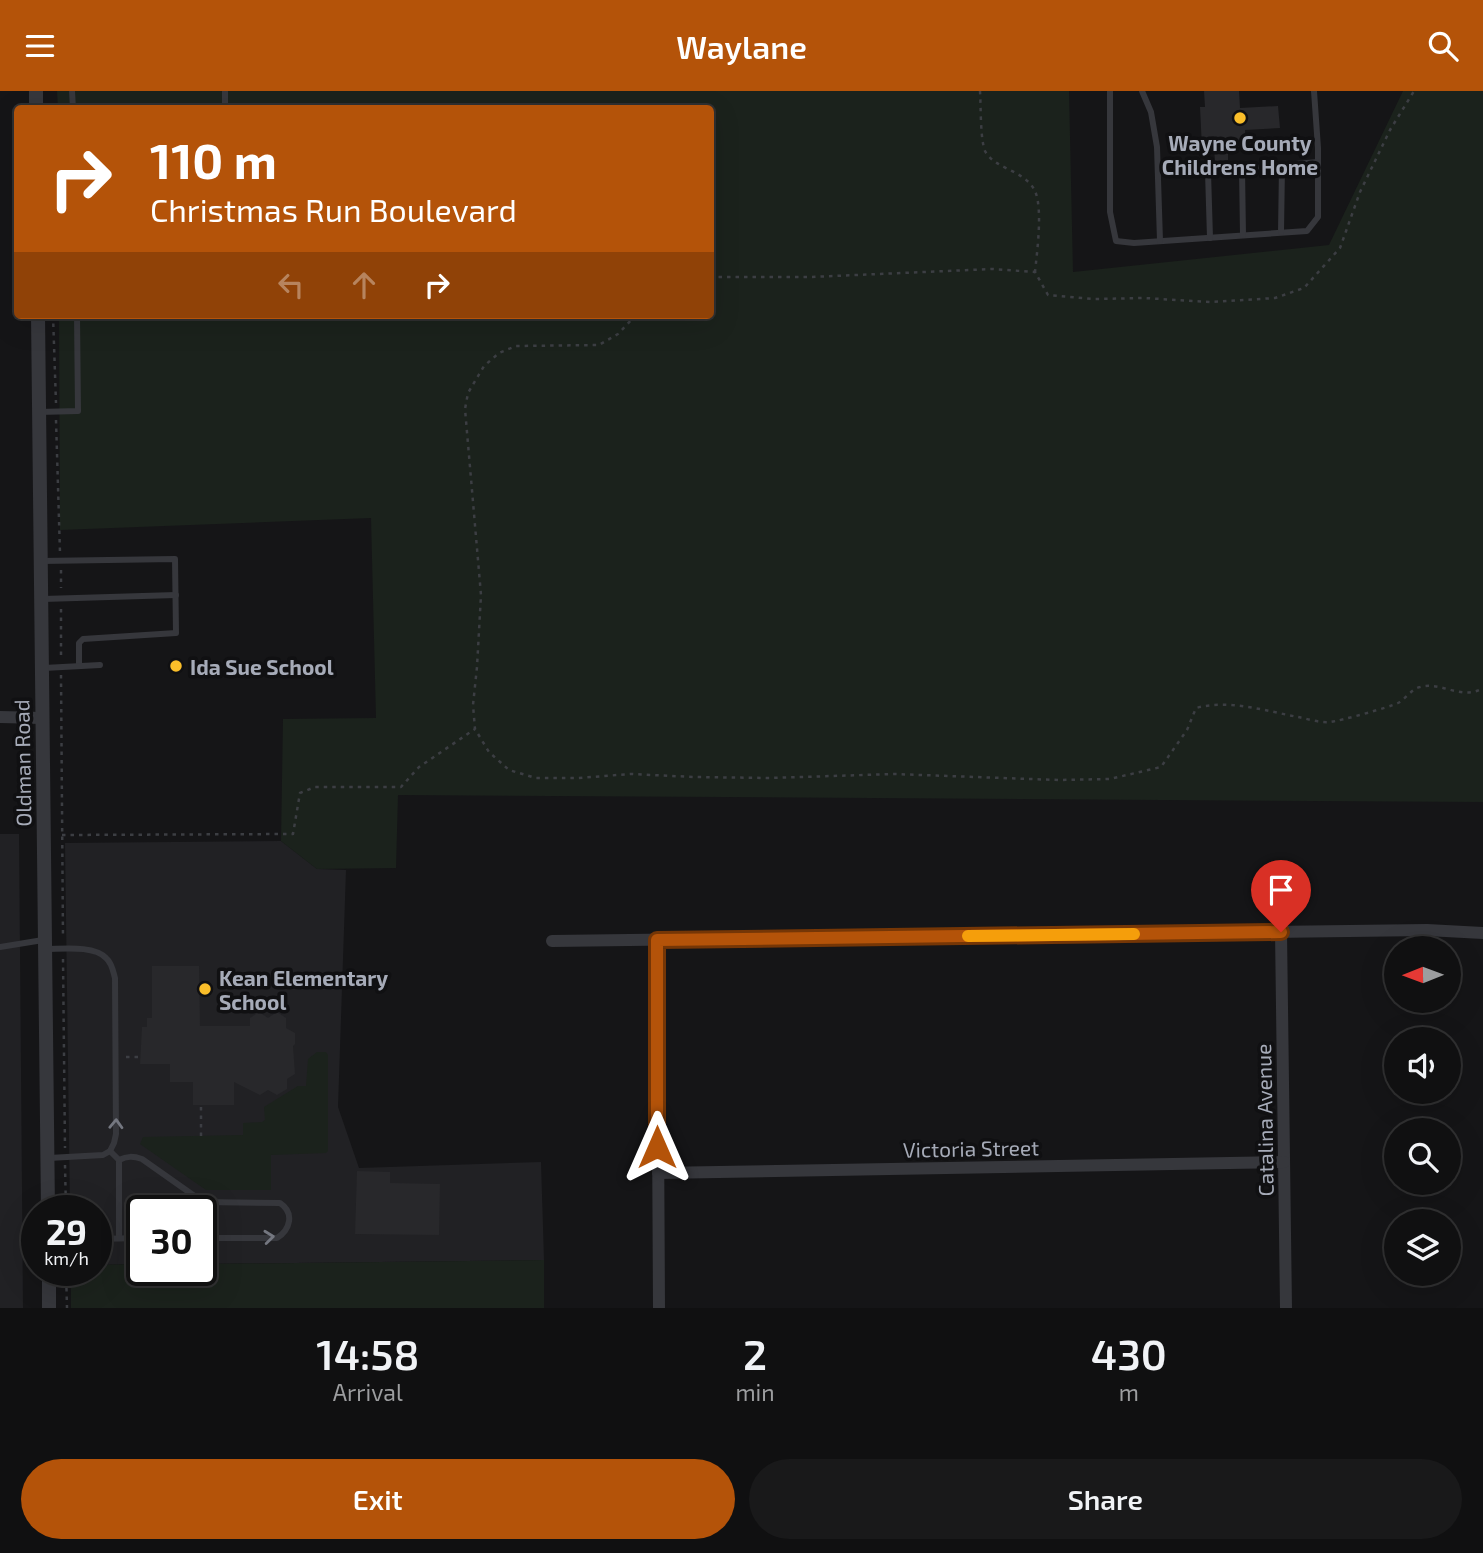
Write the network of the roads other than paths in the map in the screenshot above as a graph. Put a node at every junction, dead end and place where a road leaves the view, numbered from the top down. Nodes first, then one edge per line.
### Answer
1 (1110, 91) edge
2 (1142, 91) edge
3 (1314, 91) edge
4 (1318, 162) junction
5 (1282, 166) junction
6 (1242, 169) junction
7 (1281, 232) junction
8 (1243, 235) junction
9 (1210, 237) junction
10 (1160, 241) junction
11 (38, 319) edge
12 (77, 319) edge
13 (39, 412) junction
14 (41, 561) junction
15 (176, 595) junction
16 (41, 599) junction
17 (100, 665) dead end
18 (79, 666) junction
19 (42, 668) junction
20 (0, 717) edge
21 (42, 718) junction
22 (1281, 932) junction
23 (1483, 933) edge
24 (657, 940) junction
25 (552, 941) dead end
26 (46, 945) junction
27 (0, 947) edge
28 (110, 1151) junction
29 (47, 1158) junction
30 (119, 1160) junction
31 (1284, 1162) junction
32 (658, 1173) junction
33 (48, 1195) edge
34 (193, 1195) edge
35 (217, 1202) edge
36 (112, 1238) edge
37 (118, 1238) junction
38 (126, 1238) edge
39 (217, 1238) edge
40 (48, 1286) edge
41 (49, 1308) edge
42 (659, 1308) edge
43 (1286, 1308) edge

1 - 10 lane
2 - 10 lane
3 - 4 lane
4 - 5 lane
4 - 7 lane
5 - 6 lane
5 - 7 lane
6 - 8 lane
6 - 9 lane
7 - 8 lane
8 - 9 lane
9 - 10 lane
11 - 13 street, Oldman Road
12 - 13 lane
13 - 14 street, Oldman Road
14 - 15 lane
14 - 16 street, Oldman Road
15 - 16 lane
15 - 18 lane
16 - 19 street, Oldman Road
17 - 18 lane
18 - 19 lane
19 - 21 street, Oldman Road
20 - 21 street
21 - 26 street, Oldman Road
22 - 23 street
22 - 24 street
22 - 31 street, Catalina Avenue
24 - 25 street
24 - 32 street
26 - 27 lane
28 -> 26 lane
26 - 29 street, Oldman Road
28 - 29 lane
28 - 30 lane
29 - 33 street, Oldman Road
34 -> 30 lane
30 - 37 lane
31 - 32 street, Victoria Street
31 - 43 street, Catalina Avenue
32 - 42 street
39 -> 35 lane
36 - 37 lane
37 - 38 lane
40 - 41 street

